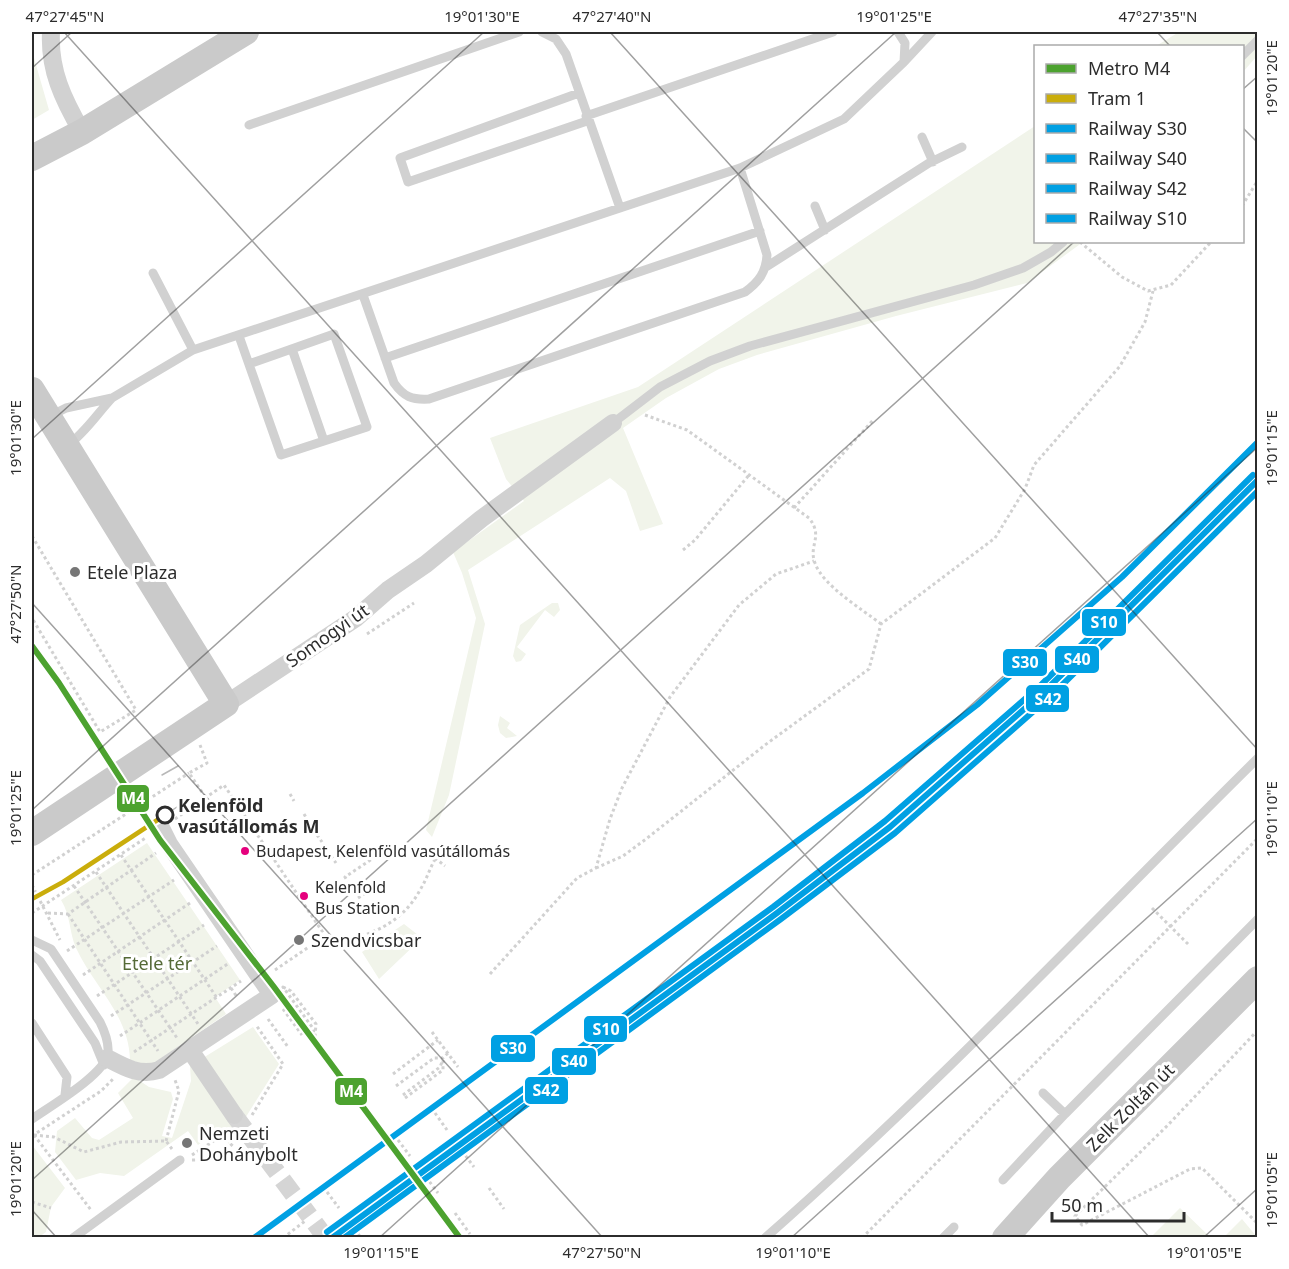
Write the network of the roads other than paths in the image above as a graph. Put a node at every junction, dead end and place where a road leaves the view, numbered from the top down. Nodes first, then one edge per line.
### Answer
1 (51, 32) edge
2 (246, 32) edge
3 (519, 32) edge
4 (542, 32) edge
5 (833, 32) edge
6 (898, 32) edge
7 (932, 32) edge
8 (1257, 40) edge
9 (1244, 54) edge
10 (904, 62) junction
11 (579, 93) junction
12 (587, 119) junction
13 (249, 125) dead end
14 (82, 132) junction
15 (922, 137) dead end
16 (962, 147) dead end
17 (32, 158) edge
18 (933, 162) junction
19 (740, 168) junction
20 (814, 206) dead end
21 (620, 208) junction
22 (825, 230) junction
23 (760, 231) junction
24 (1062, 243) edge
25 (766, 267) junction
26 (153, 273) dead end
27 (363, 295) junction
28 (239, 336) junction
29 (292, 348) junction
30 (193, 350) junction
31 (385, 358) junction
32 (249, 364) junction
33 (32, 390) edge
34 (112, 398) junction
35 (48, 417) junction
36 (620, 418) joint
37 (324, 441) junction
38 (65, 447) junction
39 (226, 704) junction
40 (1257, 758) edge
41 (161, 828) road end
42 (32, 833) edge
43 (1257, 919) edge
44 (32, 940) edge
45 (32, 955) edge
46 (1257, 979) edge
47 (32, 1023) edge
48 (188, 1051) junction
49 (105, 1061) junction
50 (1043, 1093) dead end
51 (65, 1095) junction
52 (1065, 1114) junction
53 (234, 1115) tunnel mouth
54 (32, 1119) edge
55 (180, 1160) dead end
56 (1003, 1180) dead end
57 (954, 1227) dead end
58 (73, 1238) edge
59 (765, 1238) edge
60 (943, 1238) edge
61 (1005, 1238) edge

1 - 14 street
2 - 14 main road
3 - 13 lane
4 - 11 lane
5 - 12 lane
6 - 10 lane
7 - 10 lane
8 - 9 lane
10 - 19 lane
11 - 12 lane
11 - 12 lane
12 - 21 lane
14 - 17 main road
15 - 18 lane
16 - 18 lane
18 - 22 lane
19 - 21 lane
19 - 23 lane
20 - 22 lane
21 - 27 lane
22 - 25 lane
23 - 25 lane
23 - 31 lane
24 - 36 lane
25 - 31 lane
26 - 30 lane
27 - 28 lane
27 - 31 lane
28 - 30 lane
28 - 32 lane
29 - 32 lane
29 - 37 lane
29 - 37 lane
30 - 34 lane
32 - 37 lane
33 - 35 main road
34 - 35 lane
34 - 38 lane
35 - 38 main road
36 - 39 street, Somogyi út
38 - 39 main road
39 - 42 main road, Somogyi út
40 - 59 lane
41 - 48 street
43 - 52 lane
44 - 49 lane
45 - 49 lane
46 - 61 main road, Zelk Zoltán út
47 - 51 lane
48 - 49 street
48 - 53 street
49 - 51 lane
50 - 52 lane
51 - 54 lane
52 - 56 lane
55 - 58 lane
57 - 60 lane

